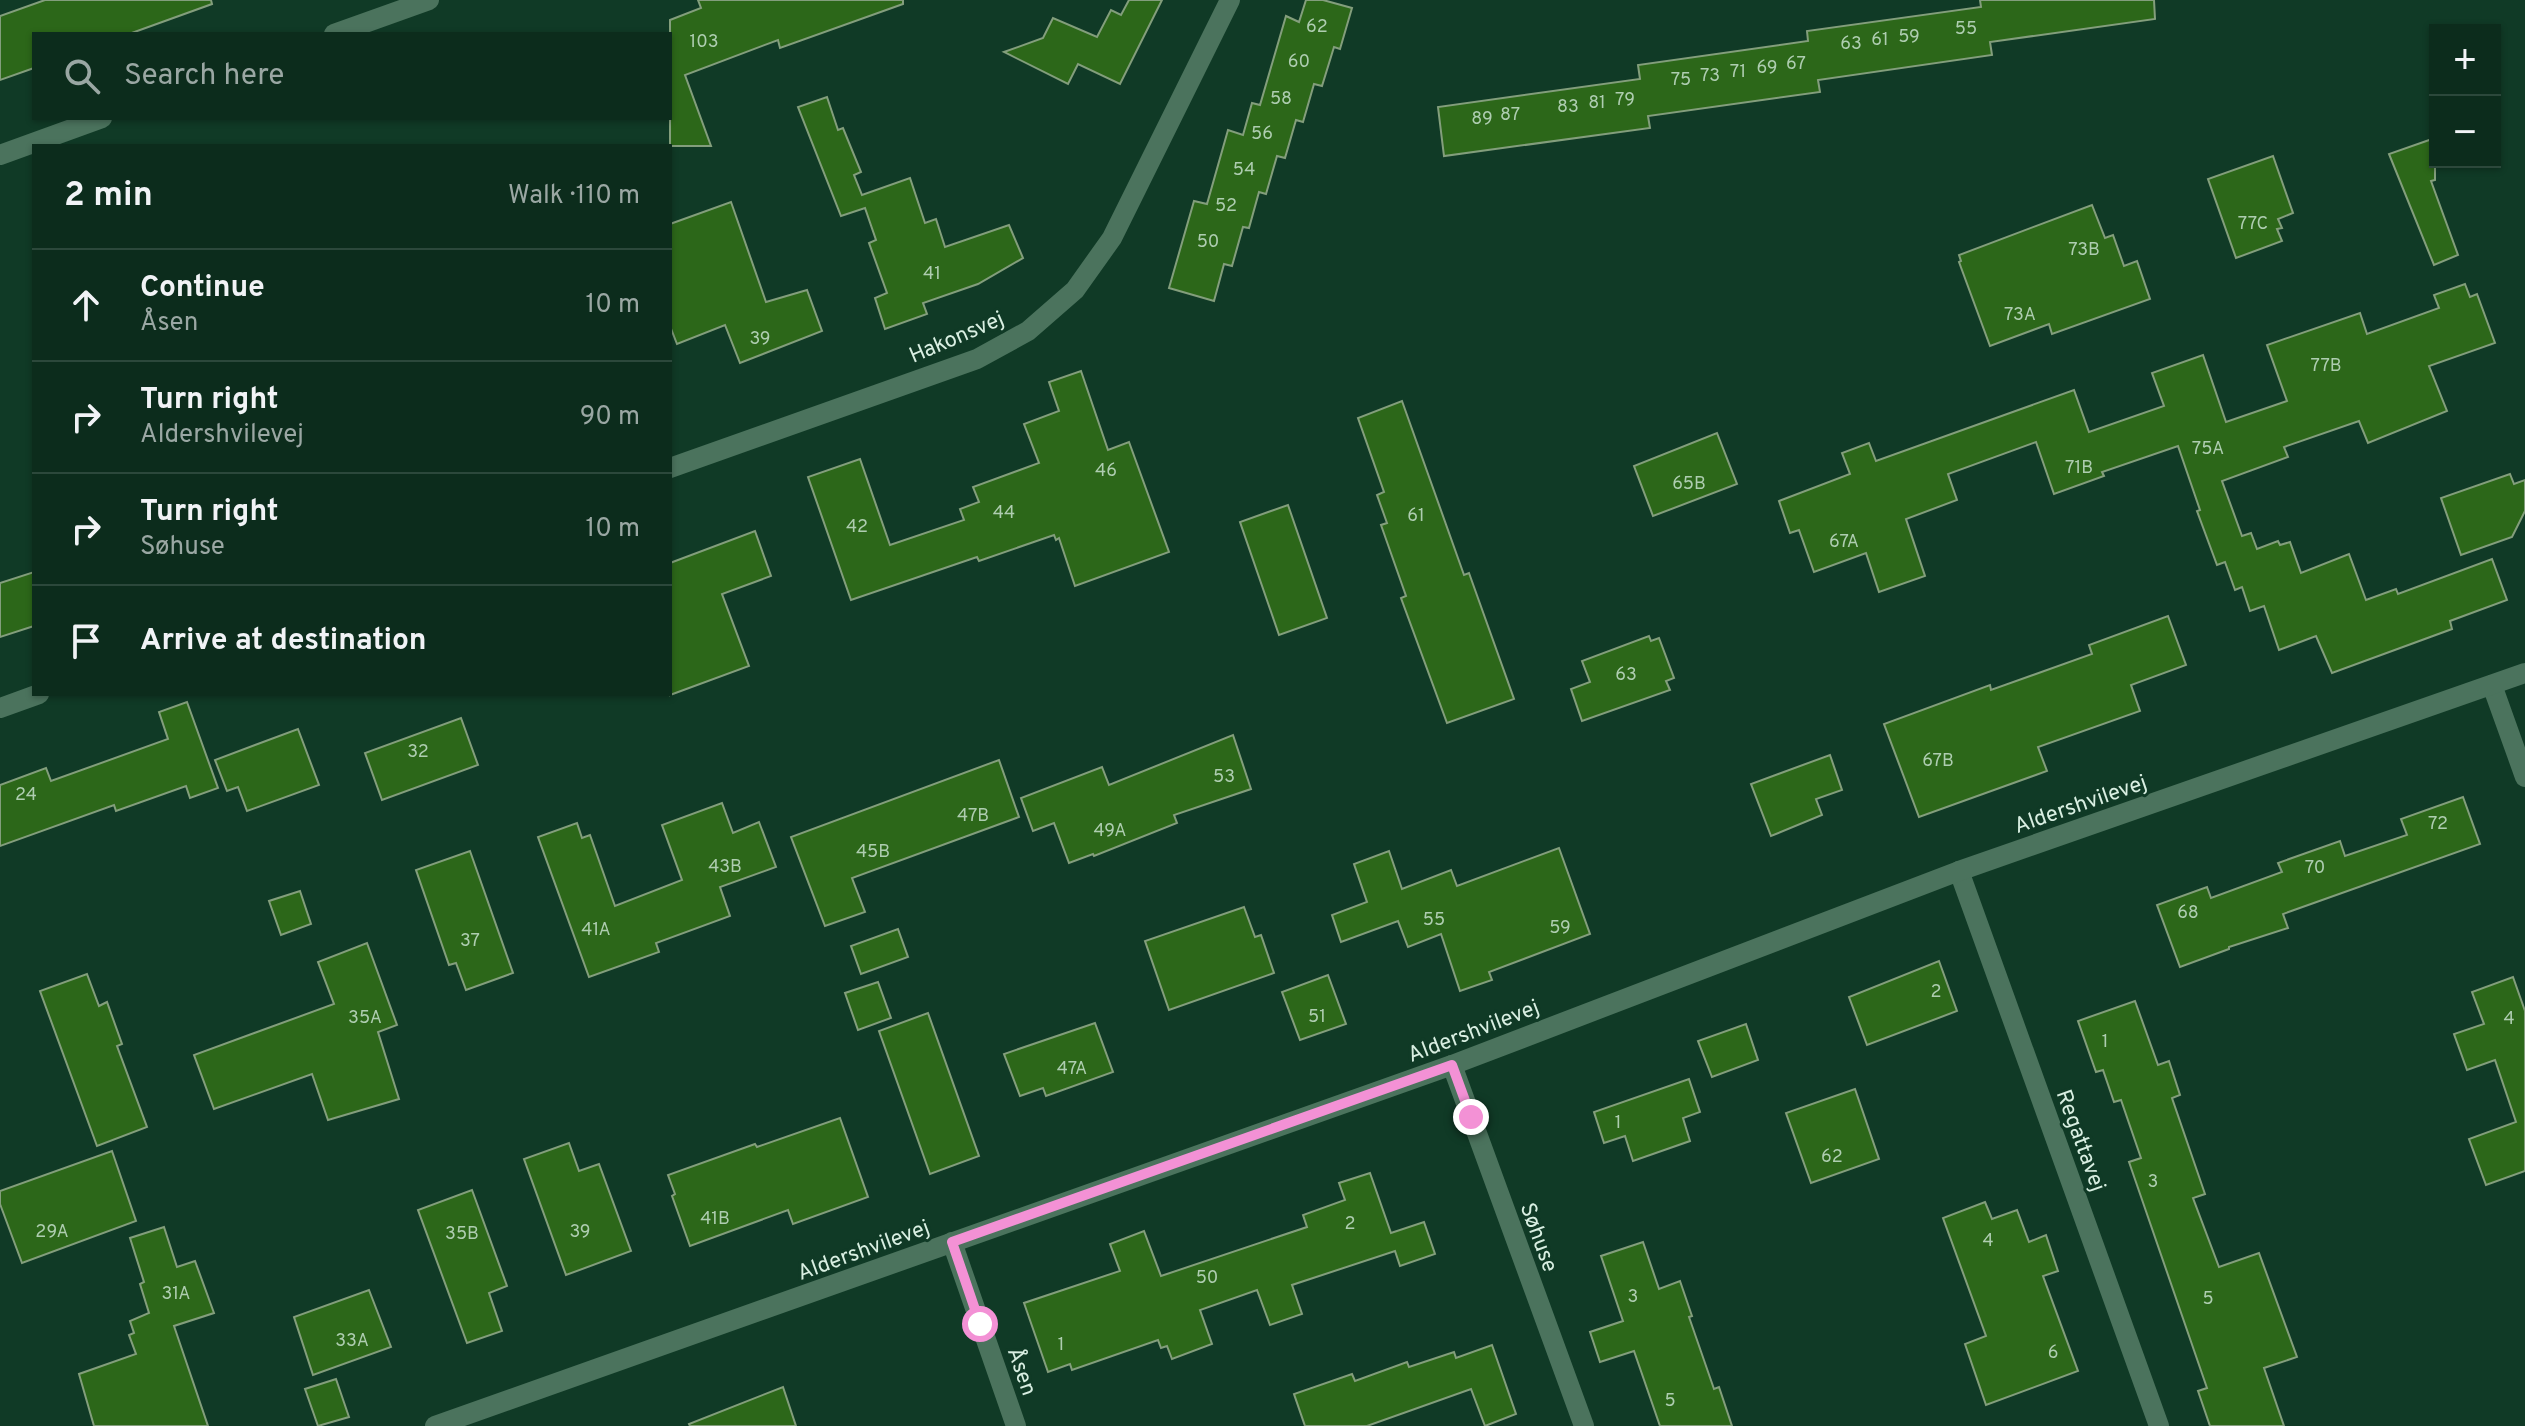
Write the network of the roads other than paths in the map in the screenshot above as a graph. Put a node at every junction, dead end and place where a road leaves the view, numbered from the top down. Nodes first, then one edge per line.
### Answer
1 (429, 0) edge
2 (1230, 0) edge
3 (340, 32) edge
4 (96, 120) edge
5 (0, 155) edge
6 (672, 467) edge
7 (2525, 673) edge
8 (2492, 685) junction
9 (33, 696) edge
10 (0, 708) edge
11 (2525, 777) edge
12 (1959, 871) junction
13 (1452, 1065) junction
14 (952, 1242) junction
15 (435, 1426) edge
16 (1016, 1426) edge
17 (1584, 1426) edge
18 (2159, 1426) edge

1 - 3 street
2 - 6 street, Hakonsvej
4 - 5 street
7 - 8 street, Aldershvilevej
8 - 11 street
8 - 12 street, Aldershvilevej
9 - 10 street
12 - 13 street, Aldershvilevej
12 - 18 street, Regattavej
13 - 14 street, Aldershvilevej
13 - 17 street, Søhuse
14 - 15 street, Aldershvilevej
14 - 16 street, Åsen

